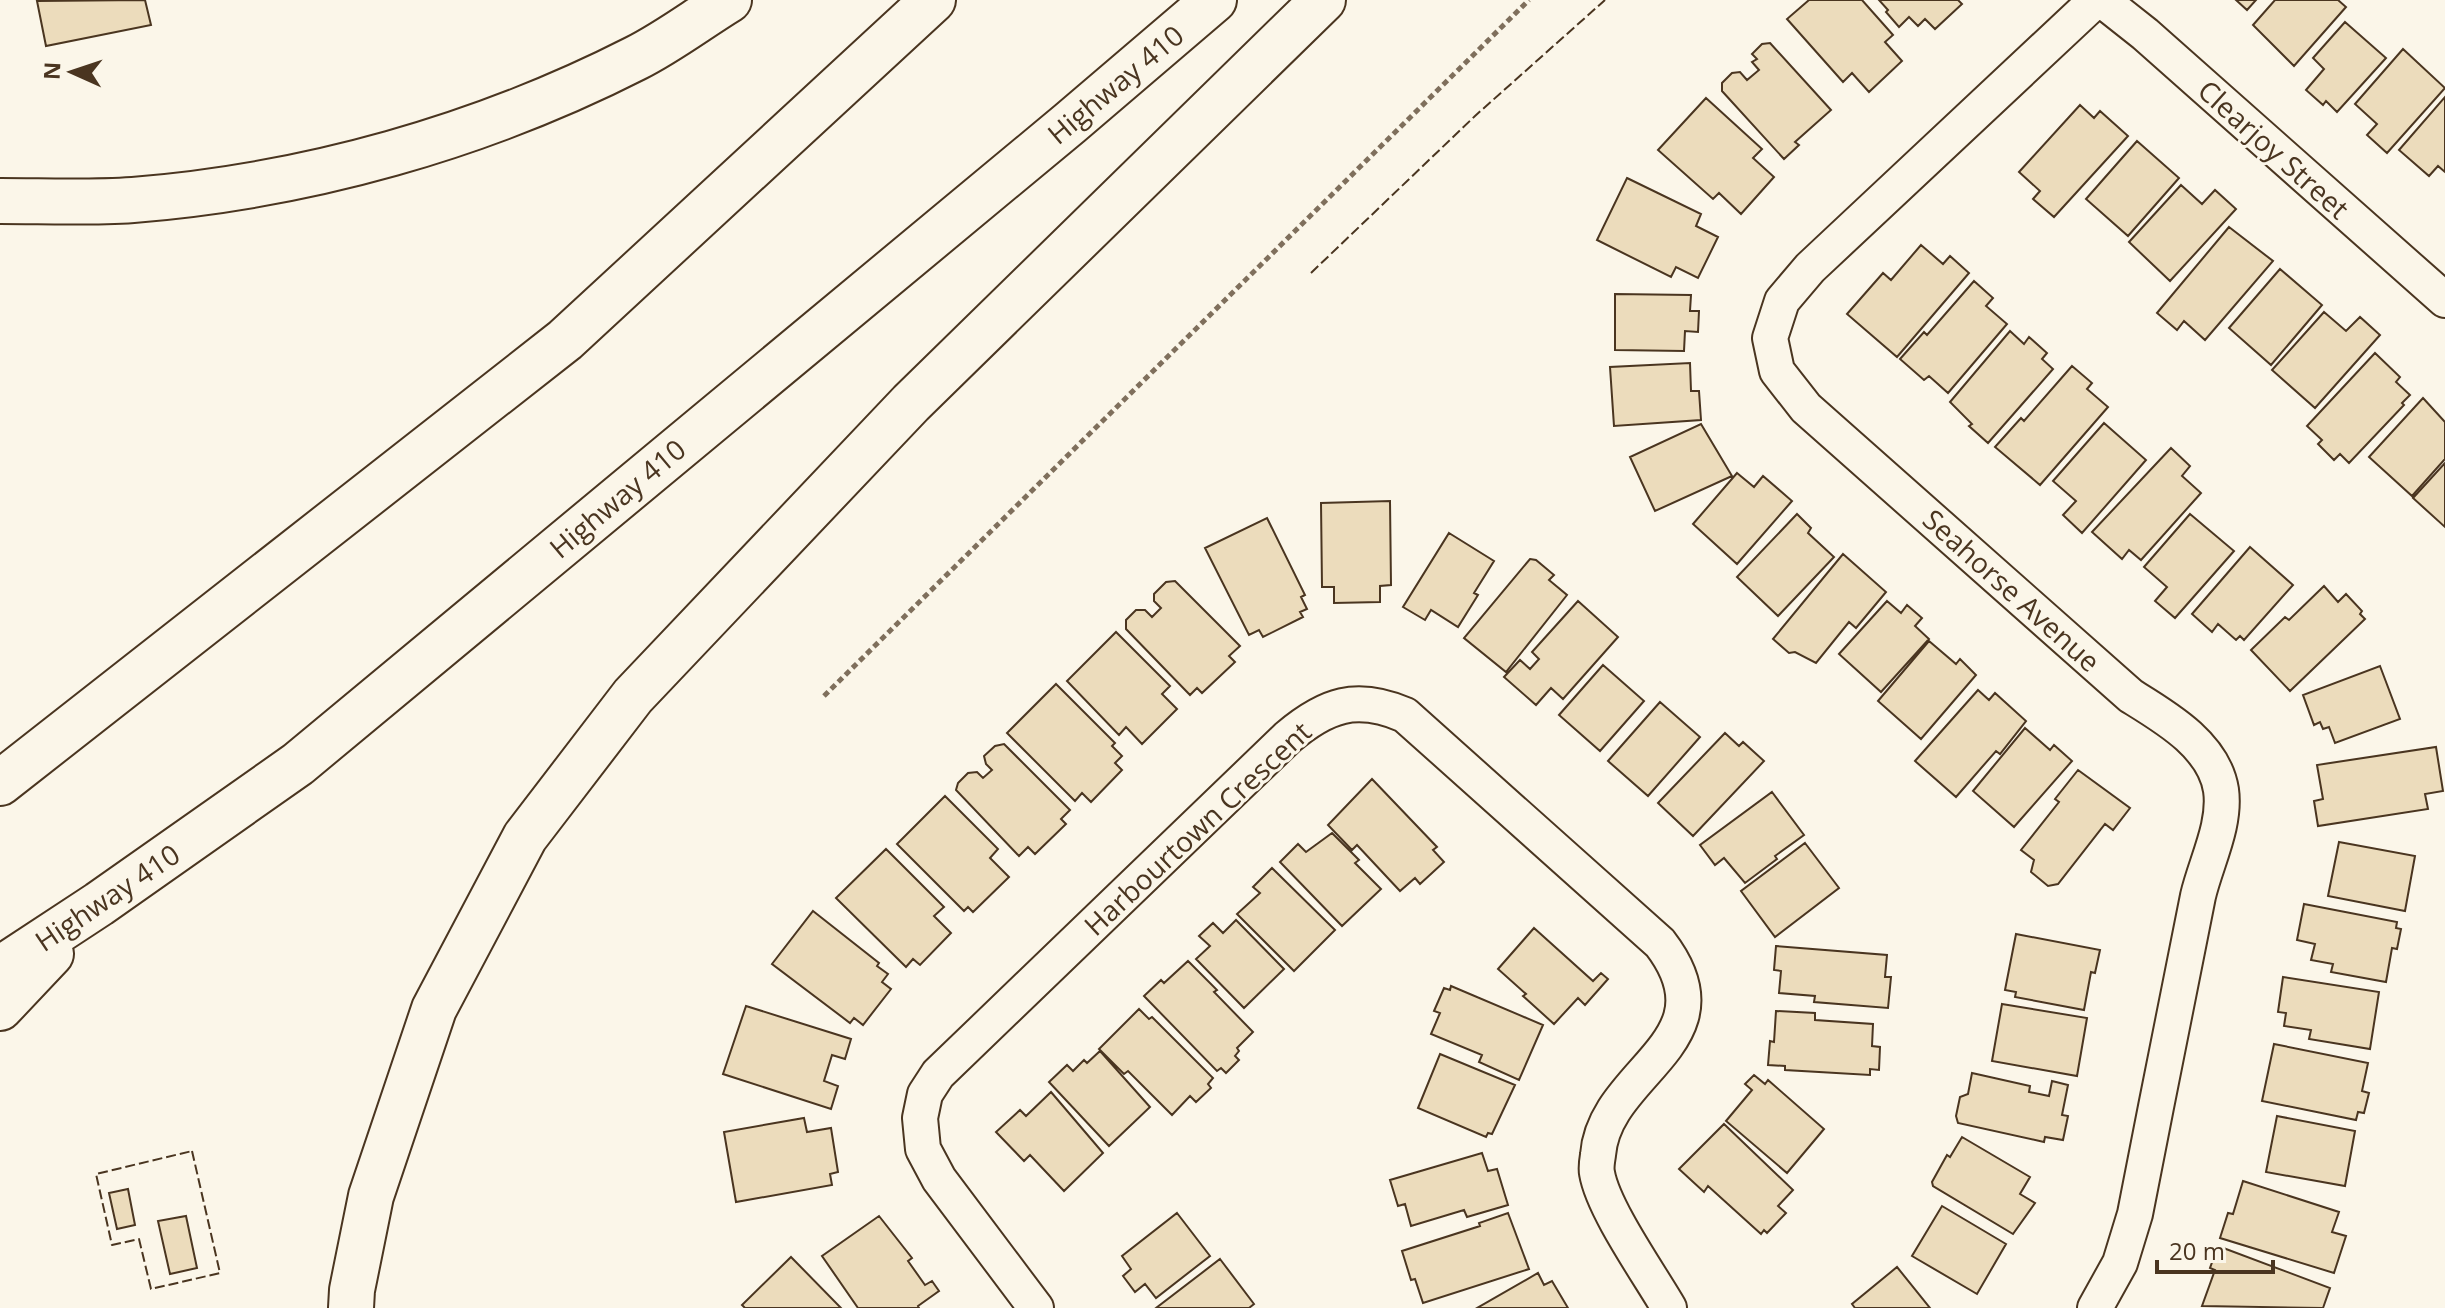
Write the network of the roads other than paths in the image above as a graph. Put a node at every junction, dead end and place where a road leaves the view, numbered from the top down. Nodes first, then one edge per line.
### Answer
1 (729, 0) edge
2 (933, 0) edge
3 (1214, 0) edge
4 (1323, 0) edge
5 (2099, 0) edge
6 (0, 201) edge
7 (2445, 300) edge
8 (0, 783) edge
9 (99, 904) junction
10 (0, 969) edge
11 (0, 1008) edge
12 (351, 1308) edge
13 (1036, 1308) edge
14 (1669, 1308) edge
15 (2095, 1308) edge

1 - 6 highway
2 - 8 highway
3 - 9 highway, Highway 410
4 - 12 highway
5 - 7 street, Clearjoy Street
5 - 15 street, Seahorse Avenue
9 - 10 highway, Highway 410
9 - 11 highway
13 - 14 street, Harbourtown Crescent

